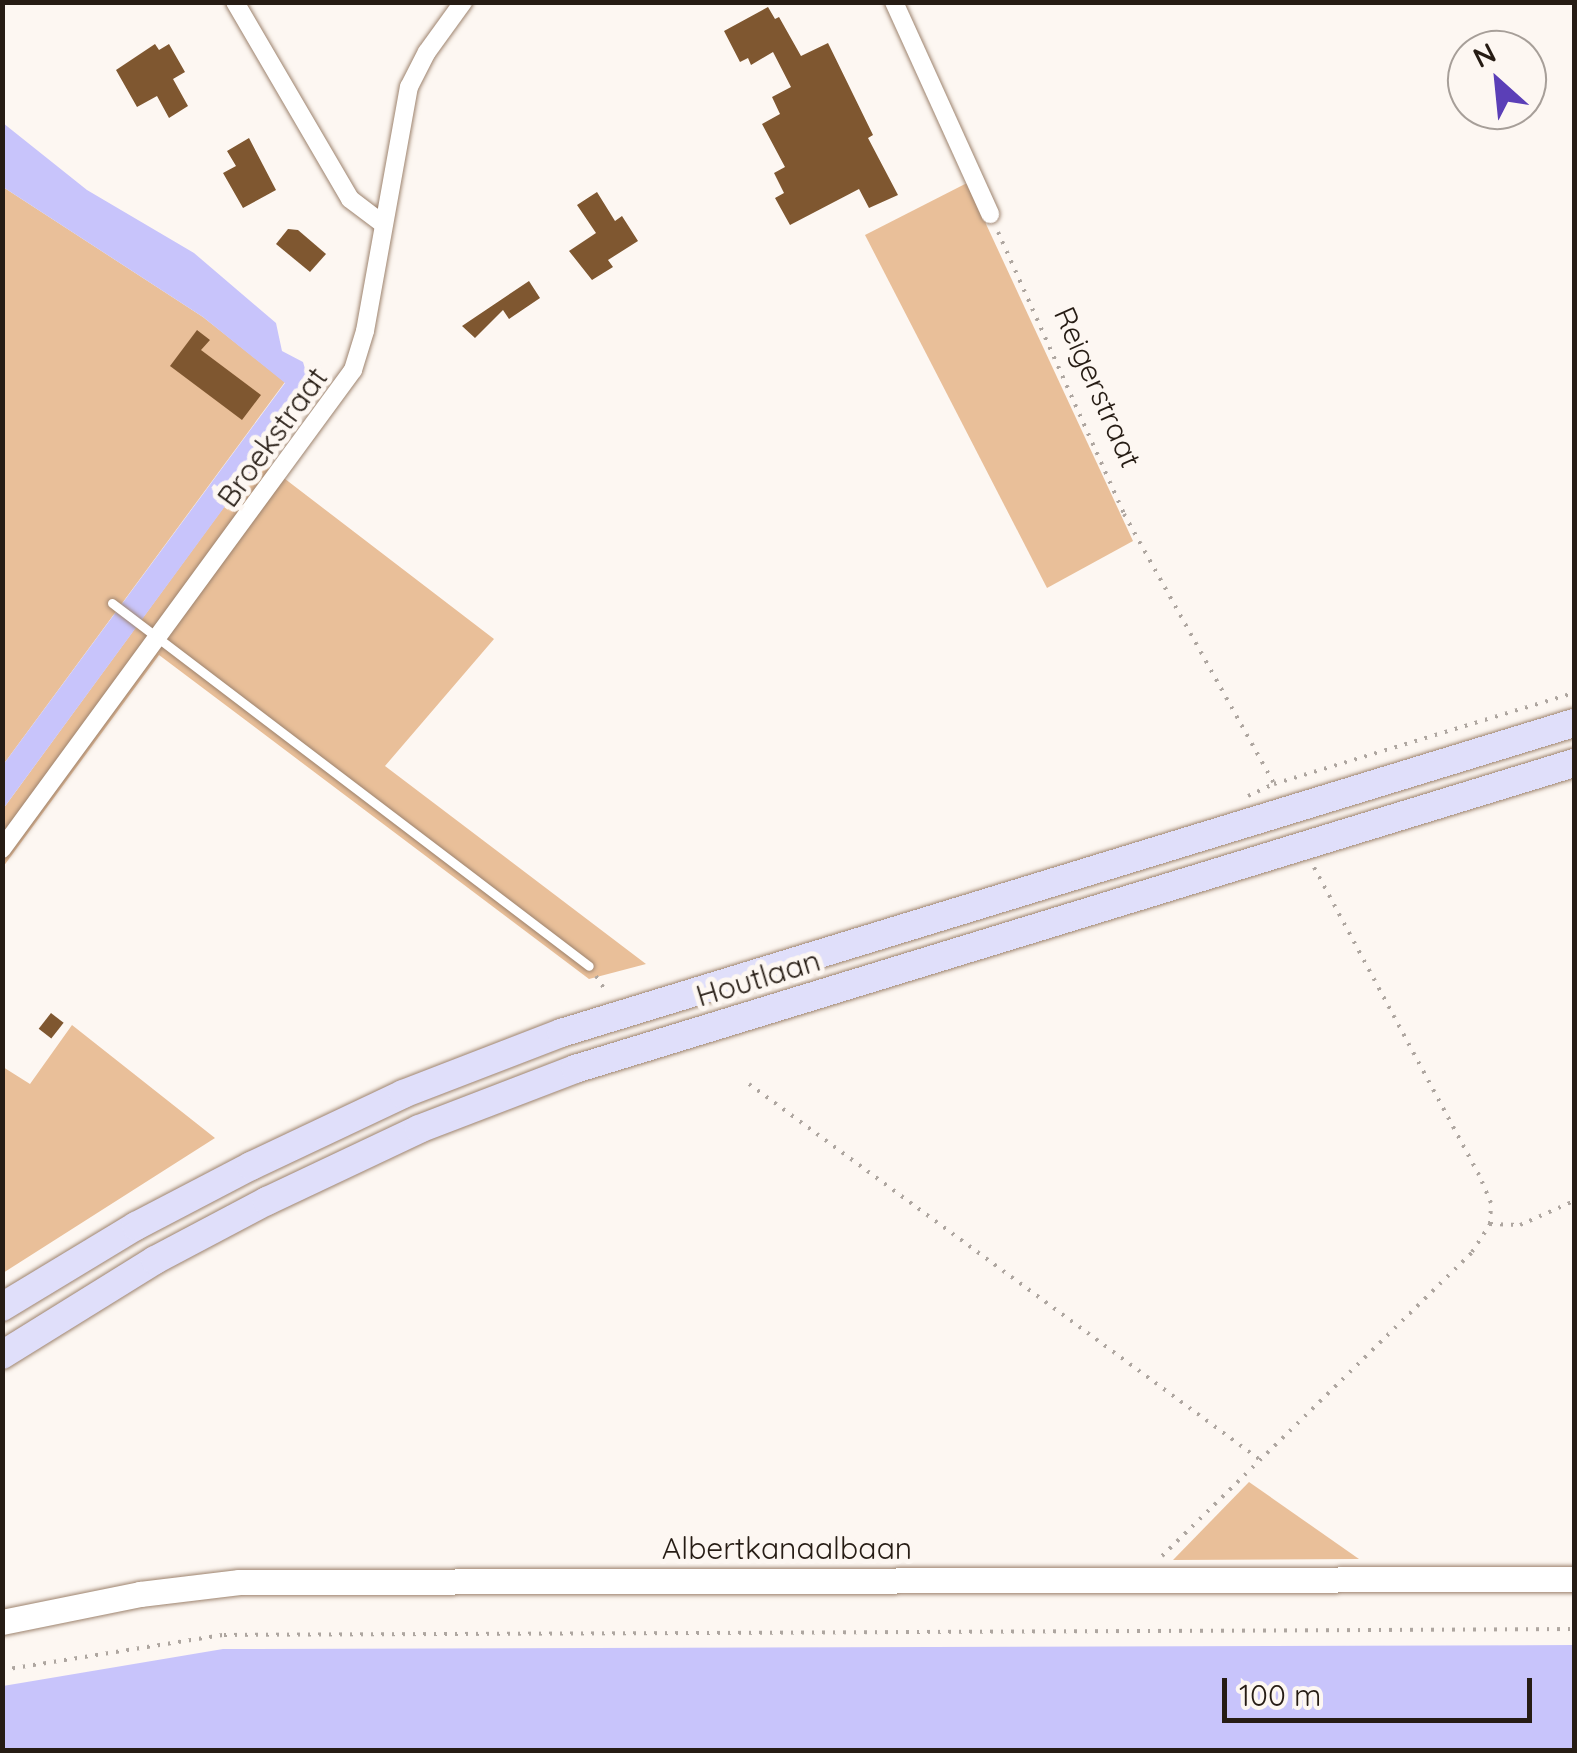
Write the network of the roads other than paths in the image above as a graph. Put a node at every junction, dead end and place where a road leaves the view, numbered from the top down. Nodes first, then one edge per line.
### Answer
1 (235, 2) edge
2 (463, 2) edge
3 (894, 2) edge
4 (990, 214) road end
5 (382, 222) junction
6 (112, 603) dead end
7 (152, 632) junction
8 (1574, 723) edge
9 (1574, 763) edge
10 (2, 849) edge
11 (589, 966) dead end
12 (2, 1308) edge
13 (2, 1355) edge
14 (1574, 1579) edge
15 (2, 1622) edge

1 - 5 street
2 - 5 street, Broekstraat
3 - 4 street
5 - 7 street, Broekstraat
6 - 7 lane
7 - 10 street, Broekstraat
7 - 11 lane
8 - 12 main road, Houtlaan
9 - 13 main road, Houtlaan
14 - 15 street, Albertkanaalbaan

